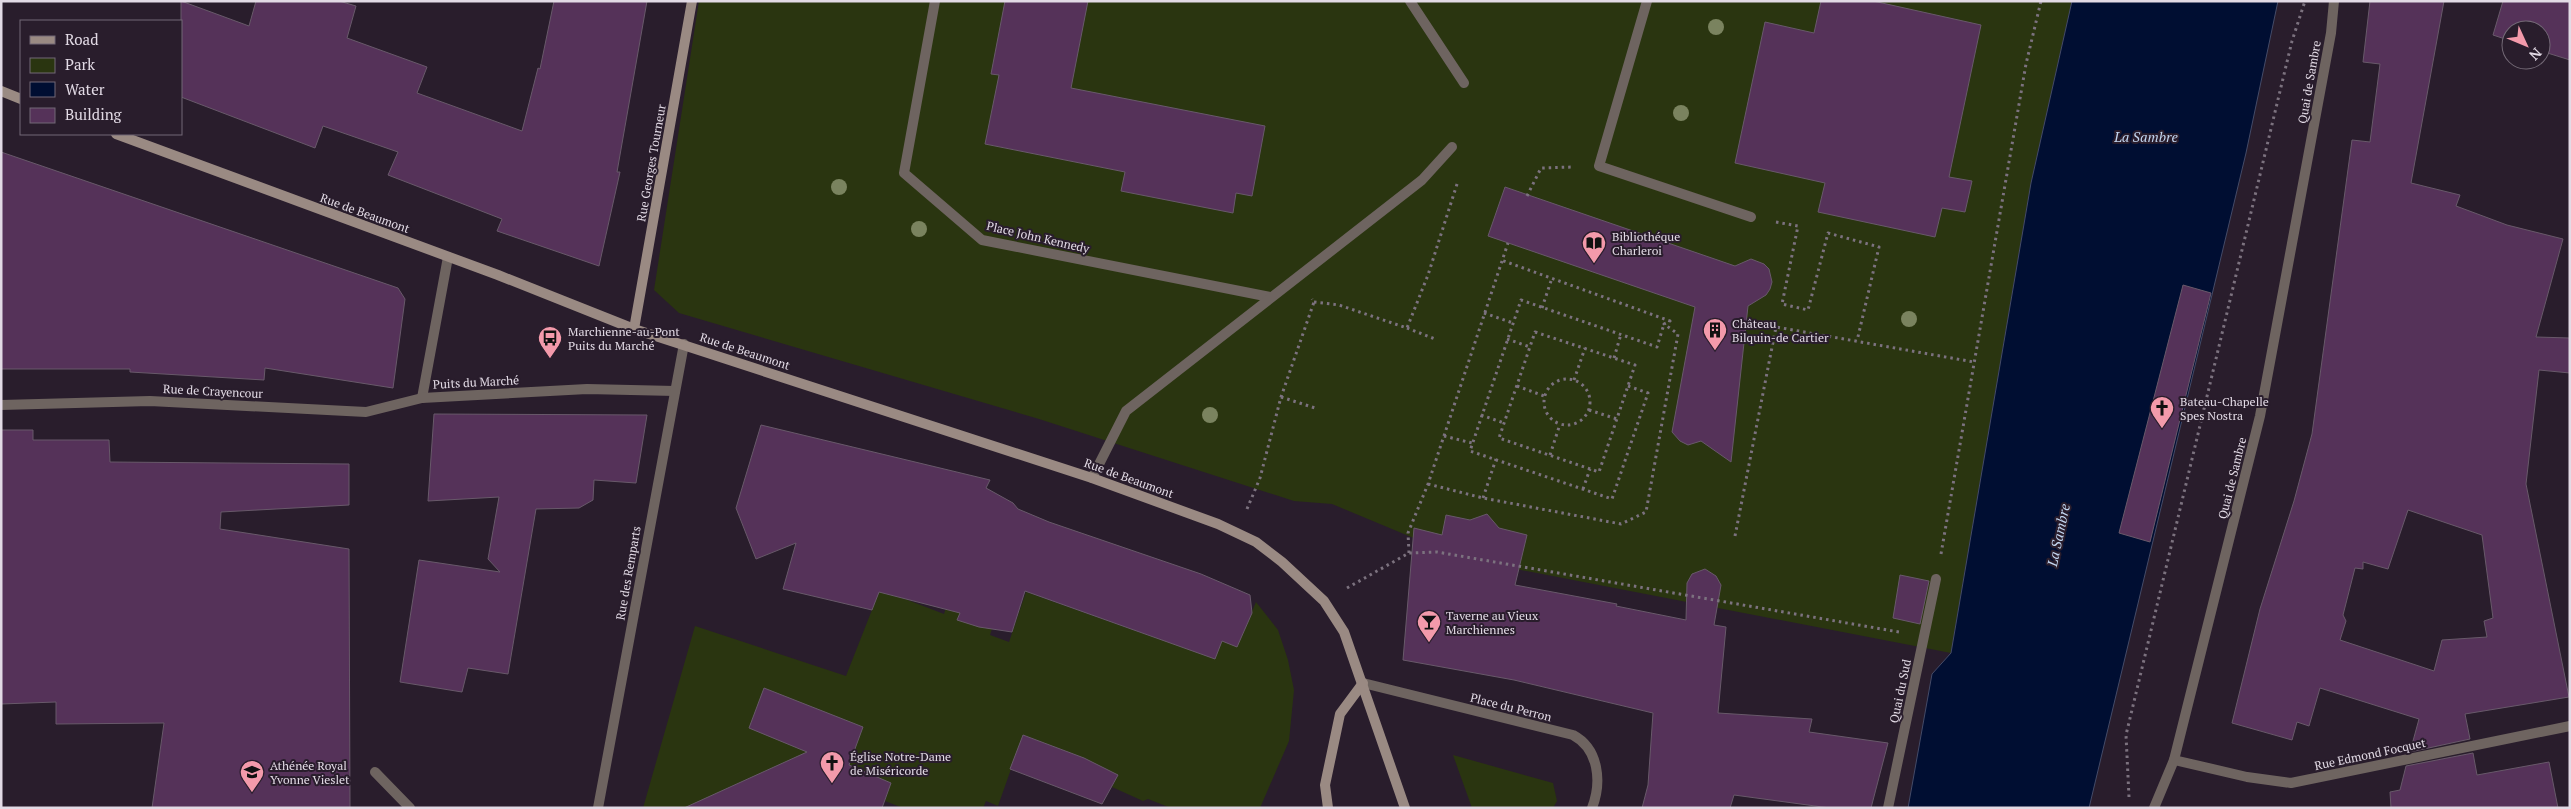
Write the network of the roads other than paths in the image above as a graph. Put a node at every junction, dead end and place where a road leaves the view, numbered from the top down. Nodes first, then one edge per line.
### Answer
1 (692, 1) edge
2 (935, 1) edge
3 (1410, 1) edge
4 (1647, 1) edge
5 (2334, 1) edge
6 (1464, 83) dead end
7 (1, 91) edge
8 (20, 99) edge
9 (119, 135) edge
10 (1452, 147) dead end
11 (1751, 217) dead end
12 (448, 257) junction
13 (1270, 297) junction
14 (634, 328) junction
15 (684, 344) junction
16 (675, 392) junction
17 (422, 398) junction
18 (1, 405) edge
19 (1092, 478) junction
20 (1936, 579) road end
21 (1363, 683) junction
22 (2570, 726) edge
23 (2174, 760) junction
24 (375, 772) dead end
25 (410, 808) edge
26 (598, 808) edge
27 (1328, 808) edge
28 (1405, 808) edge
29 (1592, 808) edge
30 (1888, 808) edge
31 (2154, 808) edge

1 - 14 main road, Rue Georges Tourneur
2 - 13 street, Place John Kennedy
3 - 6 street
4 - 11 street
5 - 23 street, Quai de Sambre
7 - 8 main road
9 - 12 main road, Rue de Beaumont
10 - 13 street
12 - 14 main road, Rue de Beaumont
12 - 17 street, Puits du Marché
13 - 19 street
14 - 15 main road, Rue de Beaumont
15 - 16 street, Rue des Remparts
15 - 19 main road, Rue de Beaumont
16 - 17 street, Puits du Marché
16 - 26 street, Rue des Remparts
17 - 18 street, Rue de Crayencour
19 - 21 main road, Rue de Beaumont
20 - 30 street, Quai du Sud
21 - 27 main road
21 - 28 main road
21 - 29 street, Place du Perron
22 - 23 street, Rue Edmond Focquet
23 - 31 street, Quai de Sambre
24 - 25 street

